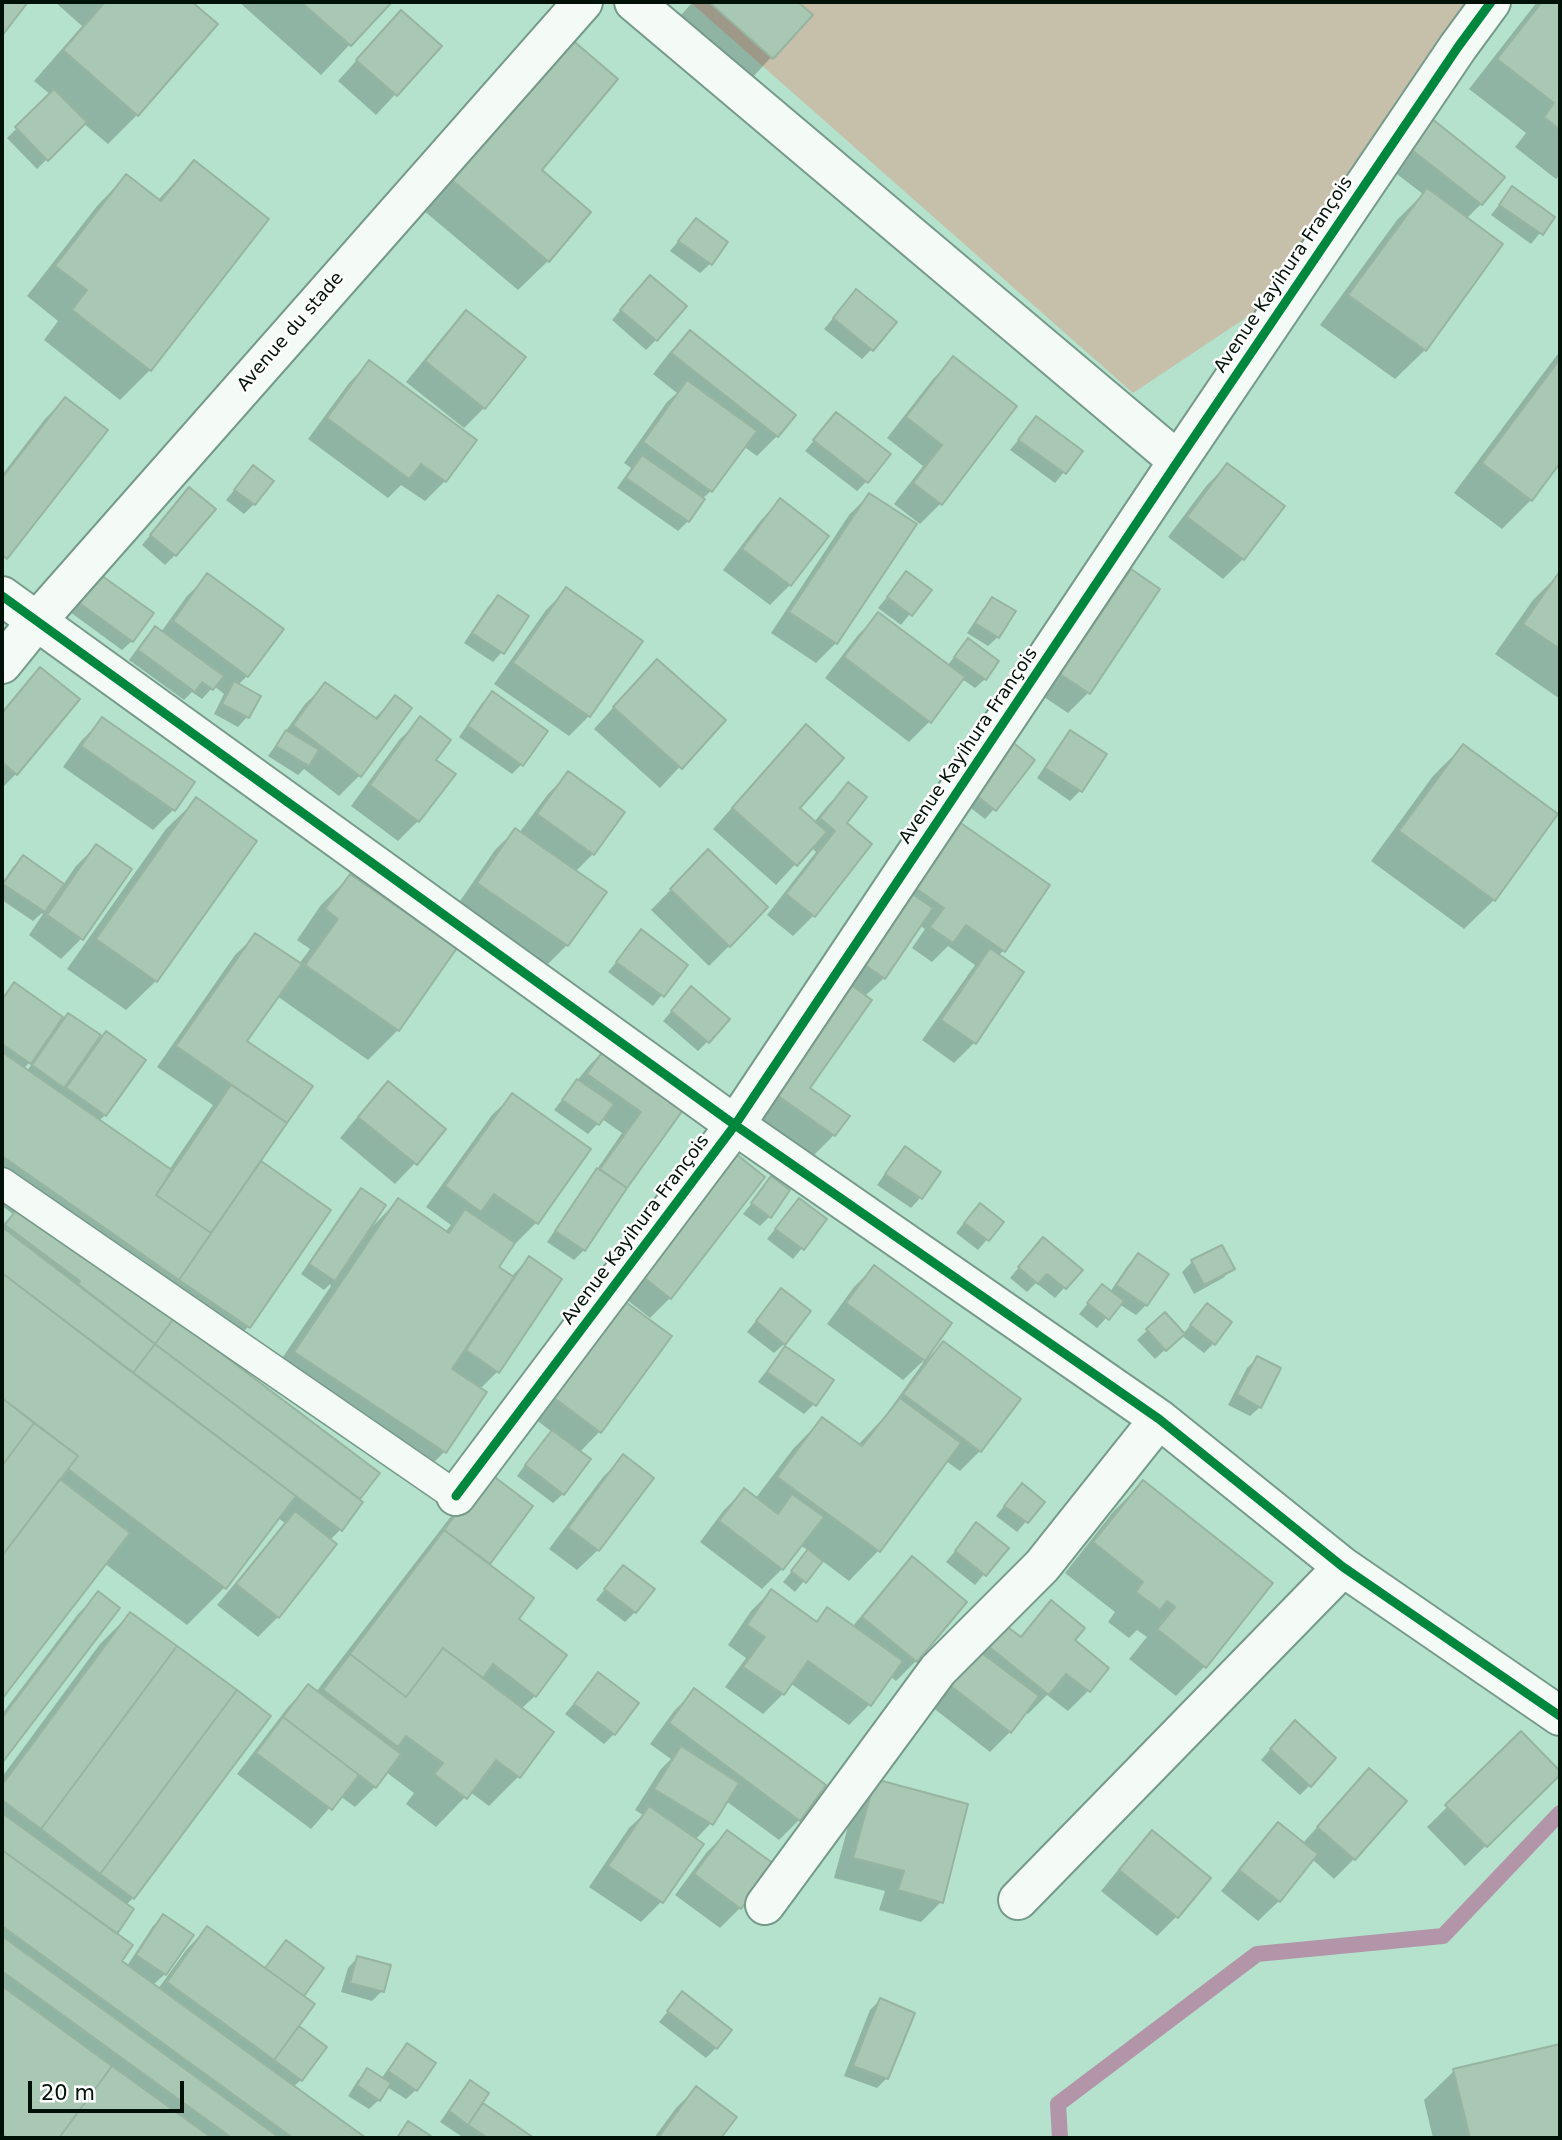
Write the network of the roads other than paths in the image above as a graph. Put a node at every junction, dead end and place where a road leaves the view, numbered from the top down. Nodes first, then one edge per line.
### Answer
1 (583, 2) edge
2 (634, 2) edge
3 (1491, 2) edge
4 (1178, 461) junction
5 (2, 596) edge
6 (36, 622) junction
7 (2, 664) edge
8 (735, 1125) junction
9 (2, 1183) edge
10 (1159, 1419) junction
11 (456, 1496) joint
12 (1343, 1567) junction
13 (1560, 1716) edge
14 (1018, 1900) dead end
15 (765, 1905) dead end

1 - 6 street, Avenue du stade
2 - 4 street
3 - 4 street, Avenue Kayihura François
4 - 8 street, Avenue Kayihura François
5 - 6 street
6 - 7 street, Avenue du stade
6 - 8 street
8 - 10 street
8 - 11 street, Avenue Kayihura François
9 - 11 lane
10 - 12 street
10 - 15 street
12 - 13 street
12 - 14 street

